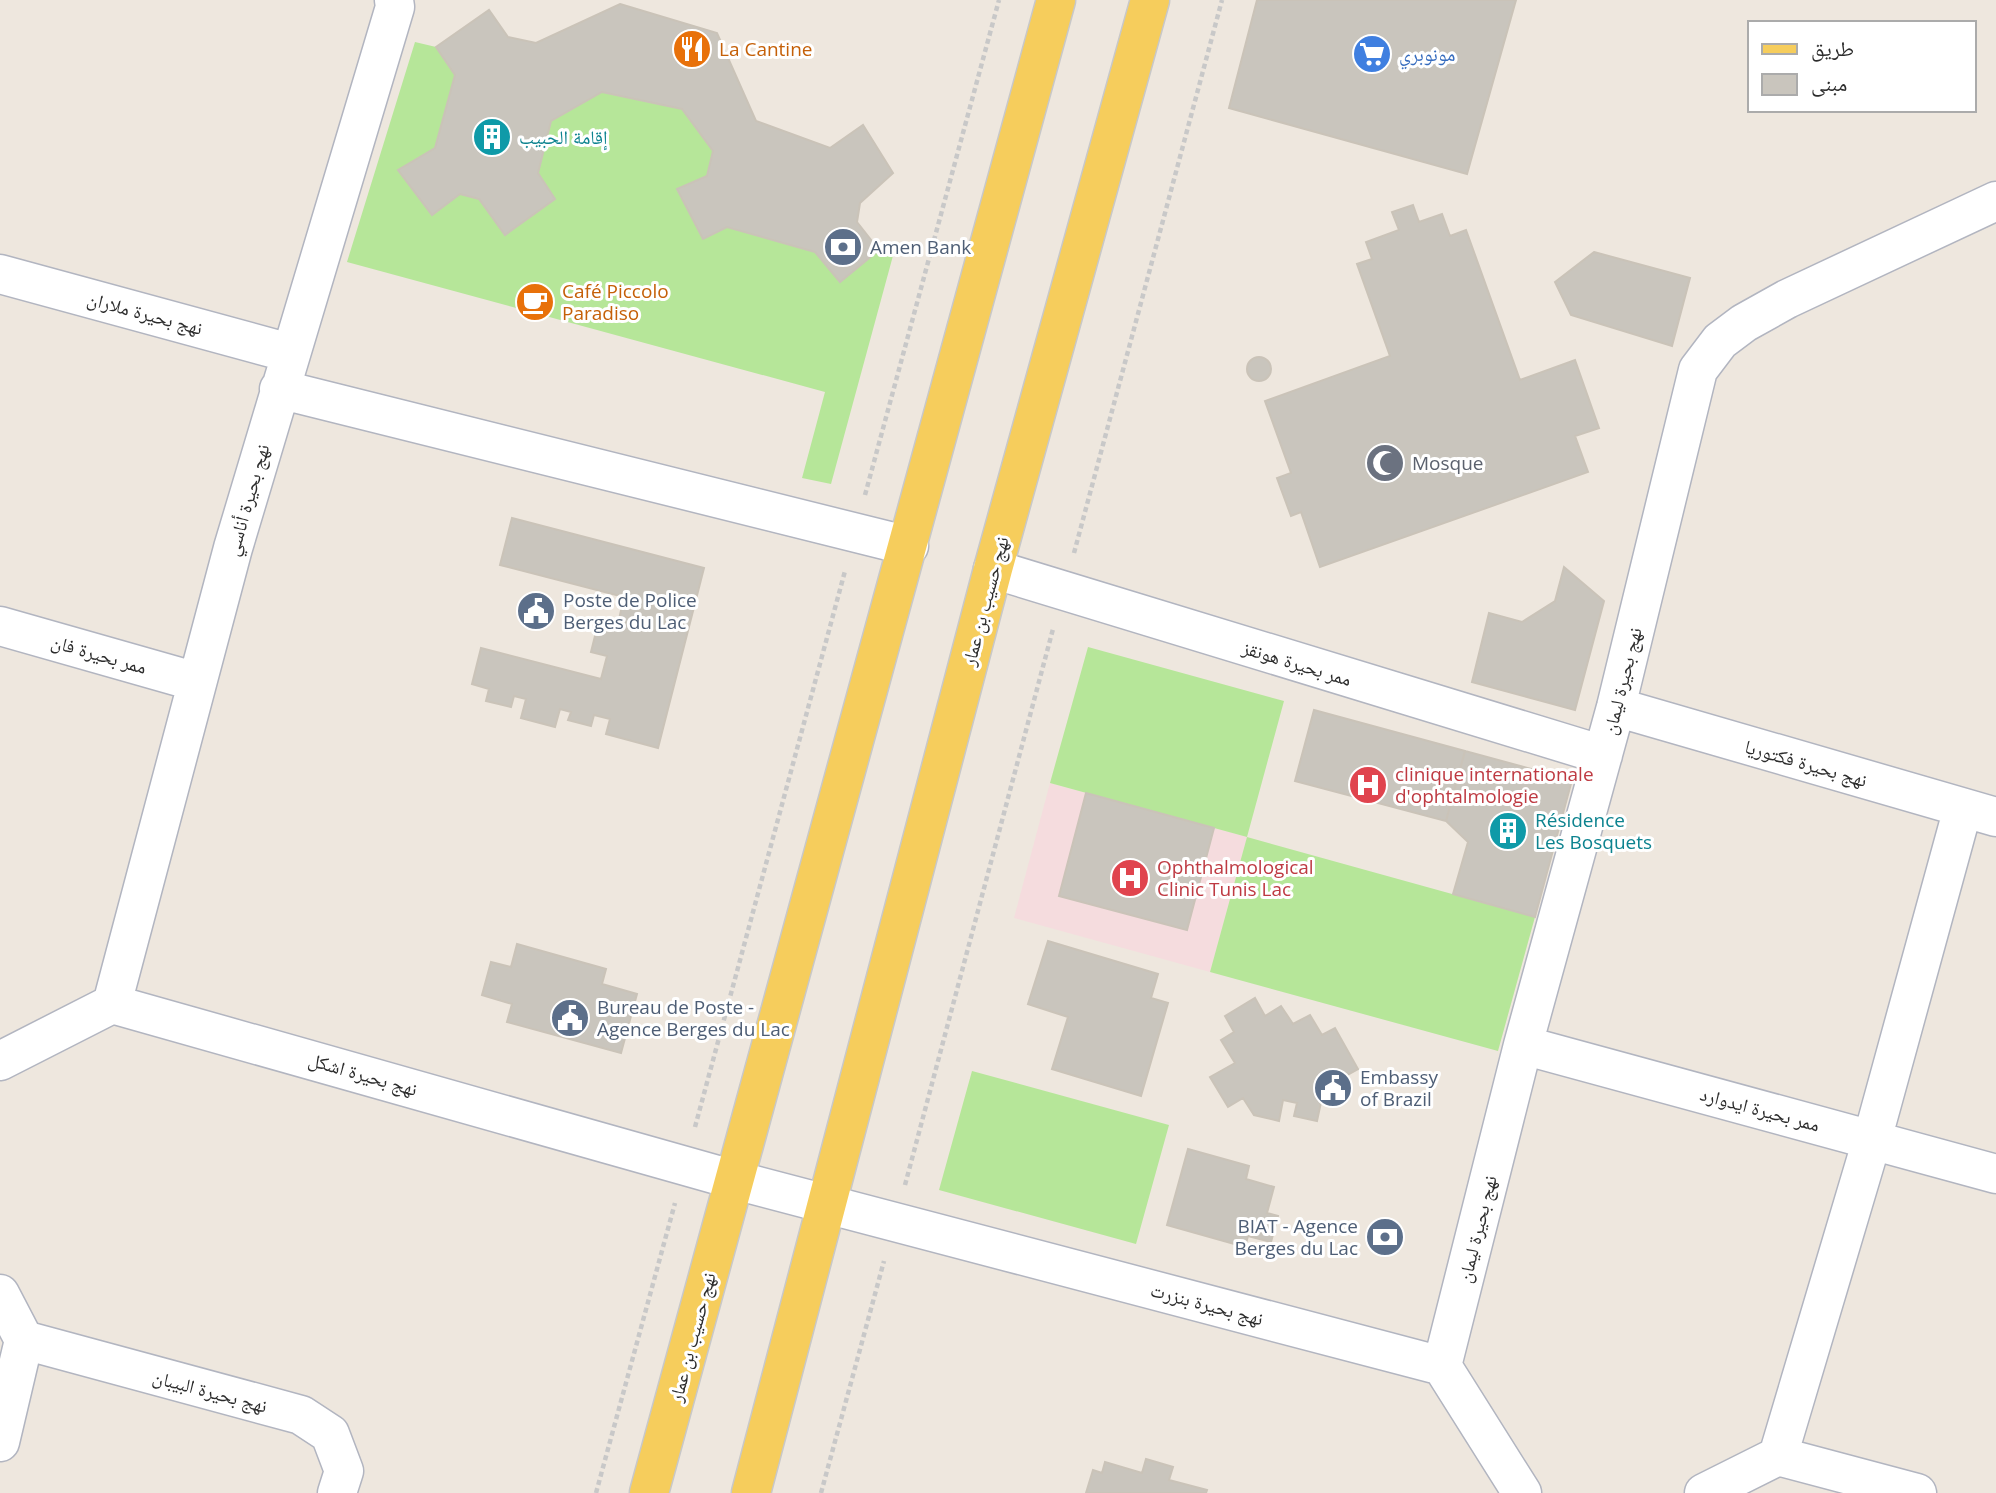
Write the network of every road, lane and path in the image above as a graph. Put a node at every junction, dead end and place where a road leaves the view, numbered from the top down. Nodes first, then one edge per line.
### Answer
1 (394, 0) edge
2 (999, 0) edge
3 (1056, 0) edge
4 (1150, 0) edge
5 (1222, 0) edge
6 (1996, 201) edge
7 (0, 274) edge
8 (290, 353) junction
9 (279, 389) junction
10 (856, 532) junction
11 (909, 546) junction
12 (993, 569) junction
13 (1063, 591) junction
14 (0, 626) edge
15 (197, 681) junction
16 (1616, 708) junction
17 (1602, 755) junction
18 (1979, 813) edge
19 (112, 1004) junction
20 (1523, 1045) junction
21 (0, 1061) edge
22 (1872, 1140) junction
23 (685, 1165) junction
24 (1996, 1174) edge
25 (735, 1180) junction
26 (826, 1204) junction
27 (895, 1221) junction
28 (0, 1294) edge
29 (24, 1340) junction
30 (1442, 1366) junction
31 (0, 1442) edge
32 (1778, 1455) junction
33 (337, 1493) edge
34 (596, 1493) edge
35 (649, 1493) edge
36 (751, 1493) edge
37 (821, 1493) edge
38 (1522, 1493) edge
39 (1704, 1493) edge
40 (1917, 1493) edge

1 - 8 street, نهج بحيرة أناسي
2 - 10 path
3 - 11 main road, نهج حسيب بن عمار
4 - 12 main road, نهج حسيب بن عمار
5 - 13 path
6 - 16 street, نهج بحيرة ليمان
7 - 8 street, نهج بحيرة ملاران
8 - 9 street, نهج بحيرة أناسي
9 - 10 street
9 - 15 street, نهج بحيرة أناسي
10 - 11 street
10 - 23 path
11 - 25 main road, نهج حسيب بن عمار
12 - 13 street, ممر بحيرة هونقز
12 - 26 main road, نهج حسيب بن عمار
13 - 17 street, ممر بحيرة هونقز
13 - 27 path
14 - 15 street, ممر بحيرة فان
15 - 19 street, نهج بحيرة أناسي
16 - 17 street, نهج بحيرة ليمان
16 - 18 street, نهج بحيرة فكتوريا
17 - 20 street, نهج بحيرة ليمان
18 - 22 street
19 - 21 street
19 - 23 street, نهج بحيرة اشكل
20 - 22 street, ممر بحيرة ايدوارد
20 - 30 street, نهج بحيرة ليمان
22 - 24 street, ممر بحيرة ايدوارد
22 - 32 street
23 - 25 street, نهج بحيرة اشكل
23 - 34 path
25 - 26 street
25 - 35 main road, نهج حسيب بن عمار
26 - 27 street, نهج بحيرة بنزرت
26 - 36 main road, نهج حسيب بن عمار
27 - 30 street, نهج بحيرة بنزرت
27 - 37 path
28 - 29 street
29 - 31 street
29 - 33 street, نهج بحيرة البيبان
30 - 38 street
32 - 39 street
32 - 40 street

